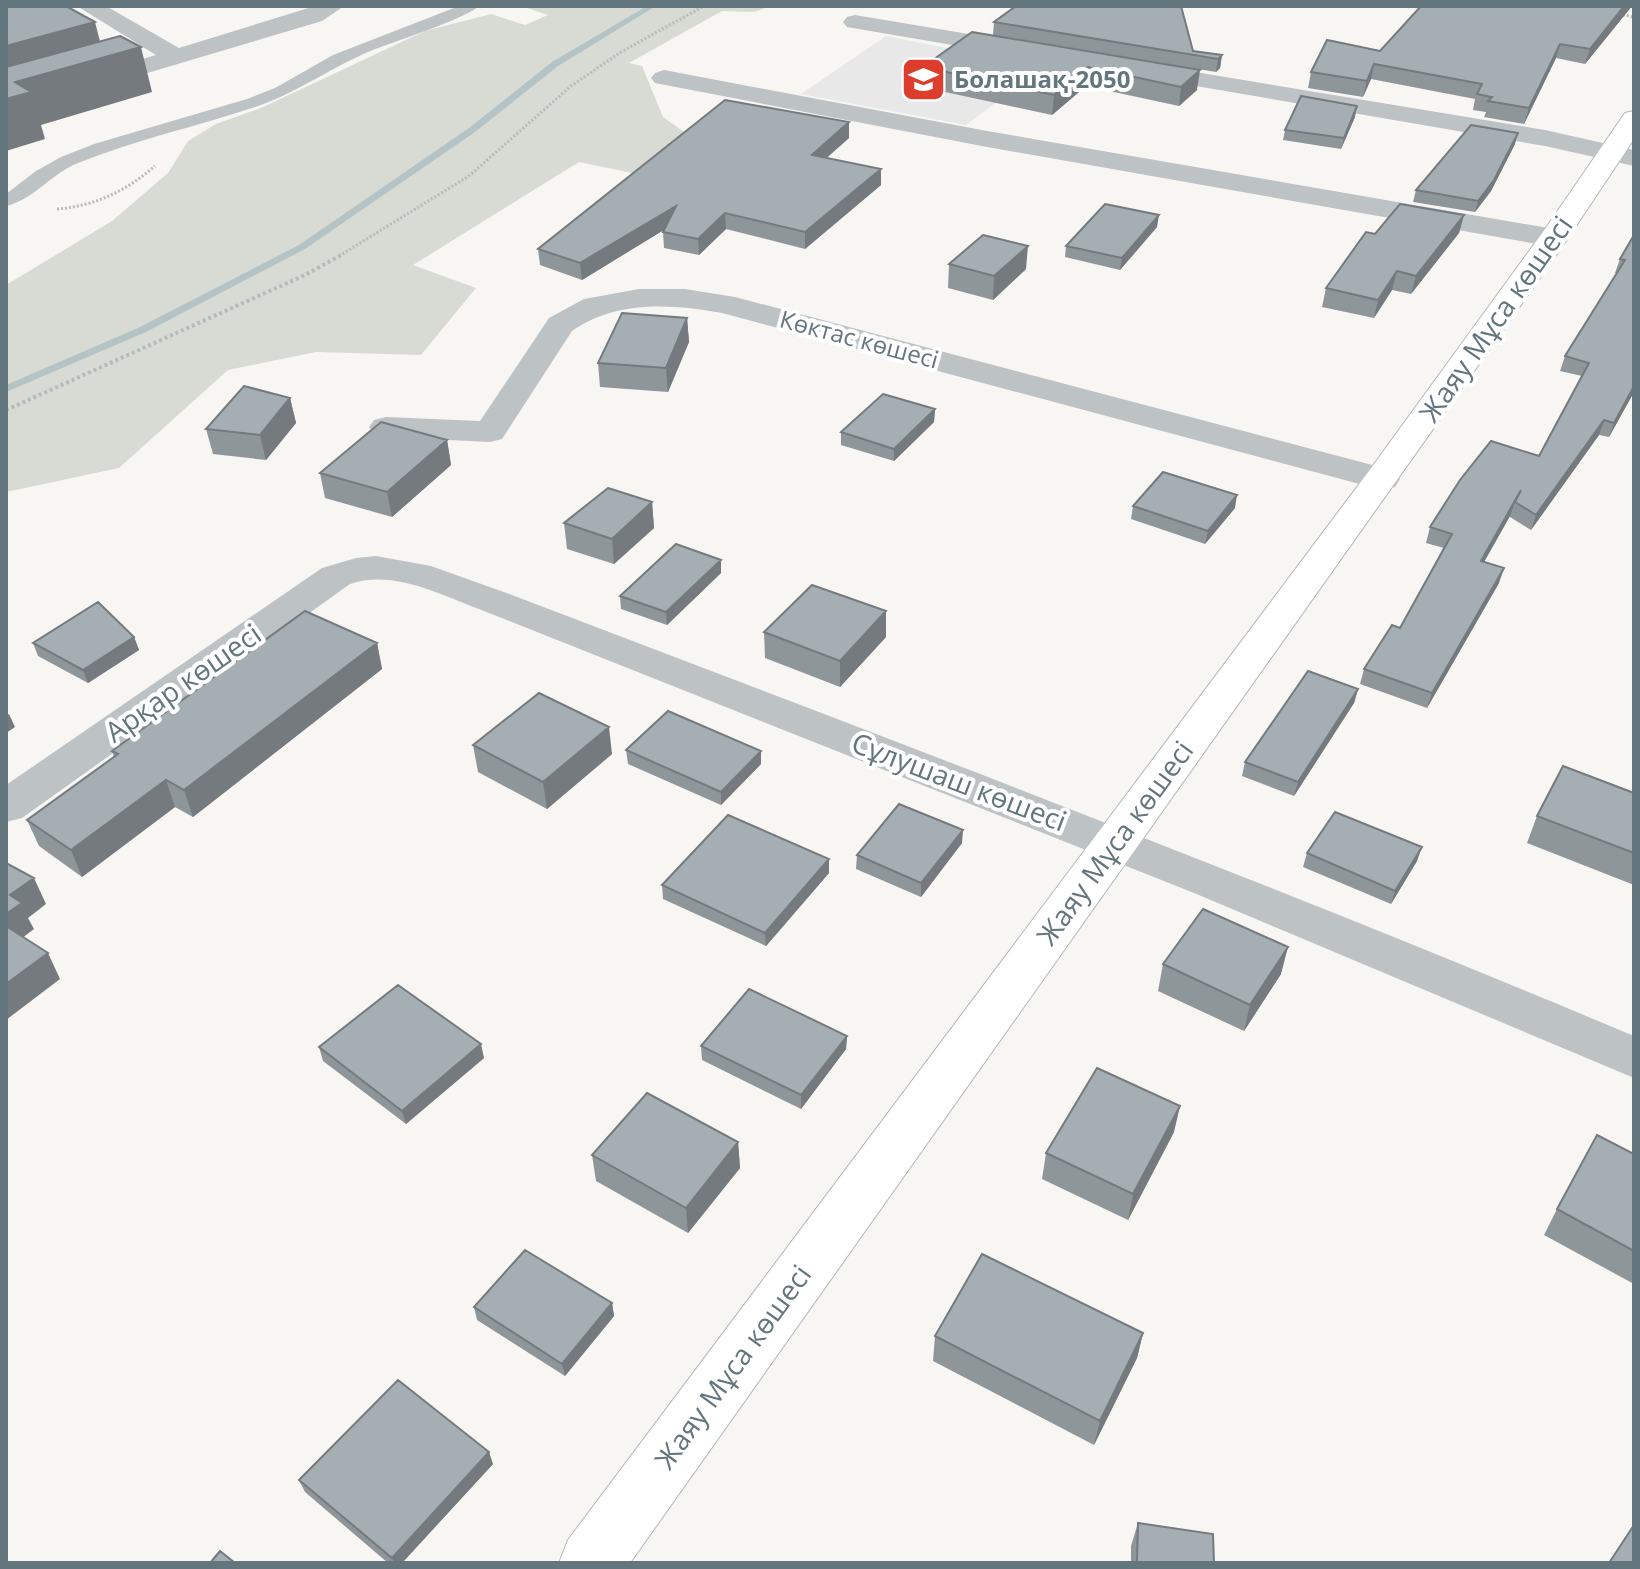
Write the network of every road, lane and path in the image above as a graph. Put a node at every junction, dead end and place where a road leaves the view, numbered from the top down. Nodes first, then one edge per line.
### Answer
1 (89, 6) edge
2 (332, 6) edge
3 (472, 6) edge
4 (704, 6) edge
5 (1619, 14) edge
6 (1634, 17) edge
7 (855, 22) dead end
8 (1043, 53) edge
9 (177, 57) junction
10 (1122, 67) edge
11 (664, 78) dead end
12 (6, 107) edge
13 (1626, 143) edge
14 (6, 201) edge
15 (1554, 238) junction
16 (6, 410) edge
17 (386, 427) edge
18 (1382, 479) junction
19 (364, 567) joint
20 (6, 807) edge
21 (1114, 843) junction
22 (1634, 1058) edge
23 (591, 1563) edge

1 - 9 street
2 - 9 street
3 - 14 lane
4 - 16 path
5 - 6 path
7 - 8 street
9 - 12 street
10 - 13 street
11 - 15 street
13 - 15 street, Жаяу Мұса көшесі
15 - 18 street, Жаяу Мұса көшесі
17 - 18 street, Көктас көшесі
18 - 21 street, Жаяу Мұса көшесі
19 - 20 street, Арқар көшесі
19 - 21 street, Сұлушаш көшесі
21 - 22 street, Сұлушаш көшесі
21 - 23 street, Жаяу Мұса көшесі

